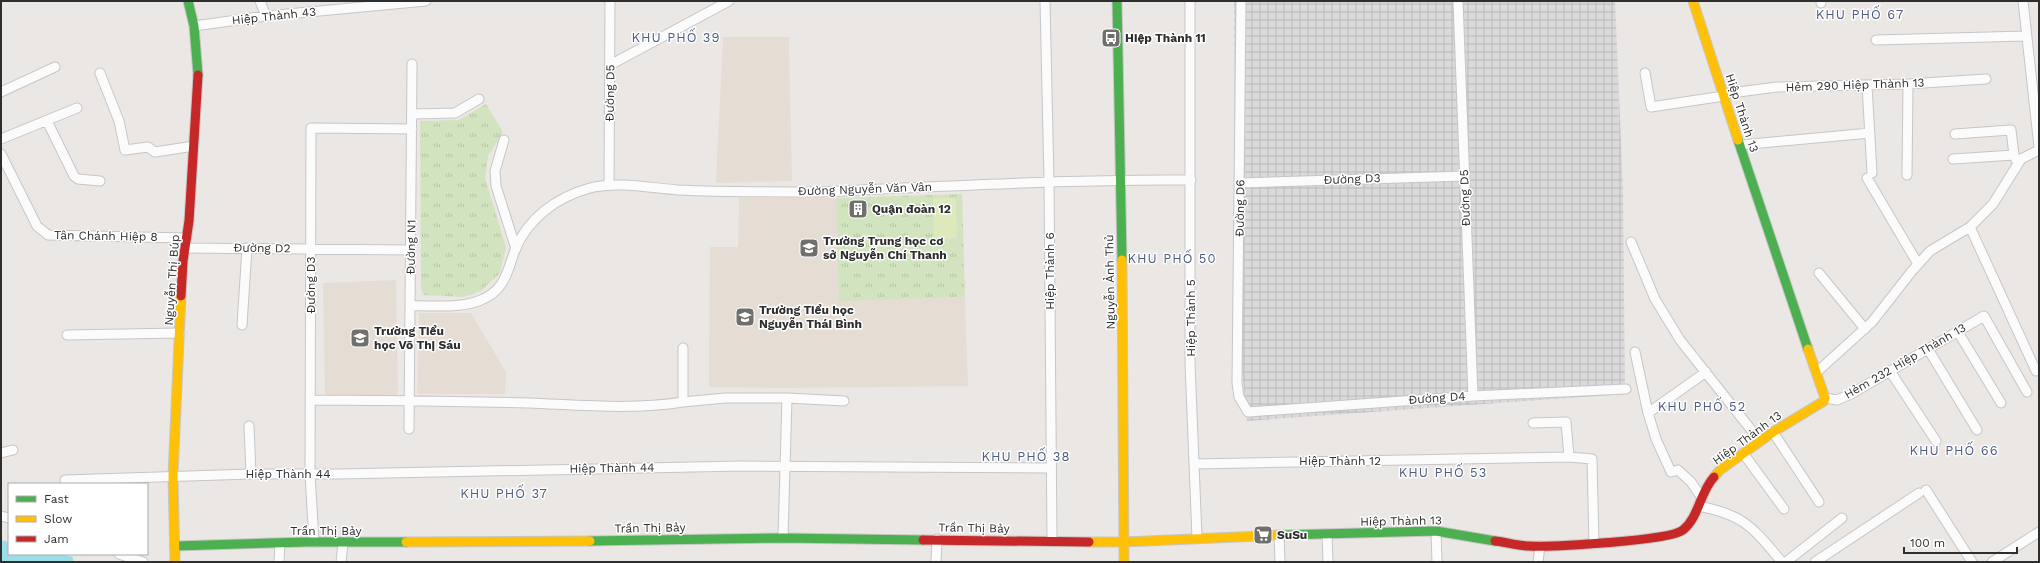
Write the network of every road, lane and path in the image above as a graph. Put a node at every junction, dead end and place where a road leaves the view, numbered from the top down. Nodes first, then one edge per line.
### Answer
1 (188, 1) edge
2 (260, 1) edge
3 (416, 1) edge
4 (426, 1) edge
5 (610, 1) edge
6 (729, 1) edge
7 (1044, 1) edge
8 (1116, 1) edge
9 (1190, 1) edge
10 (1241, 1) edge
11 (1458, 1) edge
12 (1693, 1) edge
13 (2023, 1) edge
14 (266, 16) junction
15 (194, 26) junction
16 (2026, 36) junction
17 (1876, 40) dead end
18 (412, 64) dead end
19 (610, 65) junction
20 (55, 67) dead end
21 (100, 73) dead end
22 (1645, 73) dead end
23 (1986, 79) dead end
24 (1908, 84) junction
25 (1867, 85) junction
26 (1, 92) edge
27 (1724, 95) junction
28 (479, 99) dead end
29 (77, 108) dead end
30 (412, 114) junction
31 (47, 121) junction
32 (412, 129) junction
33 (1870, 134) junction
34 (1955, 134) dead end
35 (1, 140) edge
36 (504, 140) dead end
37 (1740, 145) junction
38 (194, 146) junction
39 (2039, 148) edge
40 (1, 154) edge
41 (2014, 155) junction
42 (1953, 159) dead end
43 (2018, 164) junction
44 (1907, 175) dead end
45 (1464, 176) junction
46 (1121, 179) junction
47 (1191, 180) junction
48 (100, 181) dead end
49 (1049, 182) junction
50 (1240, 183) junction
51 (609, 185) junction
52 (1970, 227) junction
53 (186, 238) junction
54 (1631, 242) dead end
55 (185, 248) junction
56 (247, 248) junction
57 (312, 249) junction
58 (516, 249) junction
59 (411, 250) junction
60 (1918, 264) junction
61 (1819, 273) dead end
62 (410, 306) junction
63 (242, 324) dead end
64 (1865, 329) junction
65 (1958, 332) junction
66 (67, 334) dead end
67 (180, 334) junction
68 (683, 348) dead end
69 (1928, 349) junction
70 (1635, 352) dead end
71 (1818, 371) junction
72 (1890, 371) junction
73 (2036, 371) dead end
74 (1706, 372) junction
75 (1626, 389) dead end
76 (2027, 392) dead end
77 (1473, 396) junction
78 (787, 398) junction
79 (1825, 398) junction
80 (310, 400) junction
81 (409, 400) junction
82 (844, 401) dead end
83 (683, 402) junction
84 (2001, 402) dead end
85 (1248, 412) joint
86 (1648, 413) junction
87 (1533, 423) dead end
88 (249, 426) dead end
89 (409, 429) dead end
90 (1977, 430) dead end
91 (1773, 432) junction
92 (1760, 441) junction
93 (1936, 441) dead end
94 (13, 450) dead end
95 (1, 453) edge
96 (1743, 453) junction
97 (1569, 457) junction
98 (1195, 464) junction
99 (785, 466) junction
100 (1051, 468) junction
101 (251, 474) junction
102 (310, 474) junction
103 (173, 476) junction
104 (66, 480) dead end
105 (1700, 502) junction
106 (1819, 502) dead end
107 (1784, 509) dead end
108 (1842, 518) dead end
109 (1436, 531) junction
110 (2039, 532) edge
111 (1327, 534) junction
112 (1280, 535) junction
113 (783, 538) junction
114 (1196, 538) junction
115 (937, 539) junction
116 (1052, 540) junction
117 (314, 542) junction
118 (1124, 542) junction
119 (280, 543) junction
120 (342, 543) junction
121 (1594, 544) junction
122 (176, 546) junction
123 (1540, 546) junction
124 (122, 555) edge
125 (143, 562) edge
126 (175, 562) edge
127 (279, 562) edge
128 (341, 562) edge
129 (936, 562) edge
130 (1124, 562) edge
131 (1280, 562) edge
132 (1328, 562) edge
133 (1437, 562) edge
134 (1538, 562) edge
135 (1782, 562) edge
136 (1786, 562) edge
137 (1815, 562) edge
138 (1972, 562) edge
139 (1992, 562) edge

1 - 15 street, Nguyễn Thị Búp
2 - 14 street
3 - 4 street, Hiệp Thành 43
3 - 14 street, Hiệp Thành 43
5 - 19 street, Đường D5
6 - 19 street
7 - 49 street, Hiệp Thành 6
8 - 46 street, Nguyễn Ảnh Thủ
9 - 47 street, Hiệp Thành 5
10 - 50 street, Đường D6
11 - 45 street, Đường D5
12 - 27 street, Hiệp Thành 13
13 - 16 street
14 - 15 street, Hiệp Thành 43
15 - 38 street, Nguyễn Thị Búp
16 - 17 street
16 - 39 street
18 - 30 street, Đường N1
19 - 51 street, Đường D5
20 - 26 street
21 - 38 street
22 - 27 street, Hẻm 290 Hiệp Thành 13
23 - 24 street, Hẻm 290 Hiệp Thành 13
24 - 25 street, Hẻm 290 Hiệp Thành 13
24 - 44 street
25 - 27 street, Hẻm 290 Hiệp Thành 13
25 - 33 street
27 - 37 street, Hiệp Thành 13
28 - 30 street
29 - 31 street
30 - 32 street, Đường N1
31 - 35 street
31 - 48 street
32 - 57 street, Đường D3
32 - 59 street, Đường N1
33 - 37 street
33 - 60 street
34 - 41 street
36 - 58 street
37 - 71 street, Hiệp Thành 13
38 - 53 street, Nguyễn Thị Búp
39 - 43 street
40 - 53 street, Tân Chánh Hiệp 8
41 - 42 street
41 - 43 street
43 - 52 street
45 - 50 street, Đường D3
45 - 77 street, Đường D5
46 - 47 street, Đường Nguyễn Văn Vân
46 - 49 street, Đường Nguyễn Văn Vân
46 - 118 street, Nguyễn Ảnh Thủ
47 - 98 street, Hiệp Thành 5
49 - 51 street, Đường Nguyễn Văn Vân
49 - 100 street, Hiệp Thành 6
50 - 85 street, Đường D6
51 - 58 street, Đường Nguyễn Văn Vân
52 - 60 street
52 - 73 street
53 - 55 street, Nguyễn Thị Búp
54 - 74 street
55 - 56 street, Đường D2
55 - 67 street, Nguyễn Thị Búp
56 - 57 street, Đường D2
56 - 63 street
57 - 59 street, Đường D2
57 - 80 street, Đường D3
58 - 62 street, Đường Nguyễn Văn Vân
59 - 62 street, Đường N1
60 - 64 street
61 - 64 street
62 - 81 street, Đường N1
64 - 71 street
65 - 69 street, Hẻm 232 Hiệp Thành 13
65 - 76 street, Hẻm 232 Hiệp Thành 13
65 - 84 street
66 - 67 street
67 - 103 street, Nguyễn Thị Búp
68 - 83 street
69 - 72 street, Hẻm 232 Hiệp Thành 13
69 - 90 street
70 - 86 street
71 - 79 street, Hiệp Thành 13
72 - 79 street, Hẻm 232 Hiệp Thành 13
72 - 93 street
74 - 86 street
74 - 92 street
75 - 77 street, Đường D4
77 - 85 street, Đường D4
78 - 82 street
78 - 83 street
78 - 99 street
79 - 91 street, Hiệp Thành 13
80 - 81 street
80 - 102 street, Đường D3
81 - 83 street
81 - 89 street, Đường N1
86 - 105 street
87 - 97 street
88 - 101 street
91 - 92 street, Hiệp Thành 13
91 - 106 street
92 - 96 street, Hiệp Thành 13
94 - 95 street
96 - 105 street, Hiệp Thành 13
96 - 107 street
97 - 98 street, Hiệp Thành 12
97 - 121 street, Hiệp Thành 12
98 - 114 street, Hiệp Thành 5
99 - 100 street, Hiệp Thành 44
99 - 102 street, Hiệp Thành 44
99 - 113 street
100 - 116 street, Hiệp Thành 6
101 - 102 street, Hiệp Thành 44
101 - 103 street, Hiệp Thành 44
102 - 117 street, Đường D3
103 - 104 street, Hiệp Thành 44
103 - 122 street, Nguyễn Thị Búp
105 - 121 street, Hiệp Thành 13
105 - 135 street
108 - 136 street
109 - 111 street, Hiệp Thành 13
109 - 123 street, Hiệp Thành 13
109 - 133 street
110 - 139 street
111 - 112 street, Hiệp Thành 13
111 - 132 street
112 - 114 street, Hiệp Thành 13
112 - 131 street
113 - 115 street, Trần Thị Bảy
113 - 120 street, Trần Thị Bảy
114 - 118 street, Hiệp Thành 13
115 - 116 street, Trần Thị Bảy
115 - 129 street
116 - 118 street, Trần Thị Bảy
117 - 119 street, Trần Thị Bảy
117 - 120 street, Trần Thị Bảy
118 - 130 street, Nguyễn Ảnh Thủ
119 - 122 street, Trần Thị Bảy
119 - 127 street
120 - 128 street
121 - 123 street, Hiệp Thành 13
122 - 126 street, Nguyễn Thị Búp
123 - 134 street
124 - 125 street
137 - 138 street

